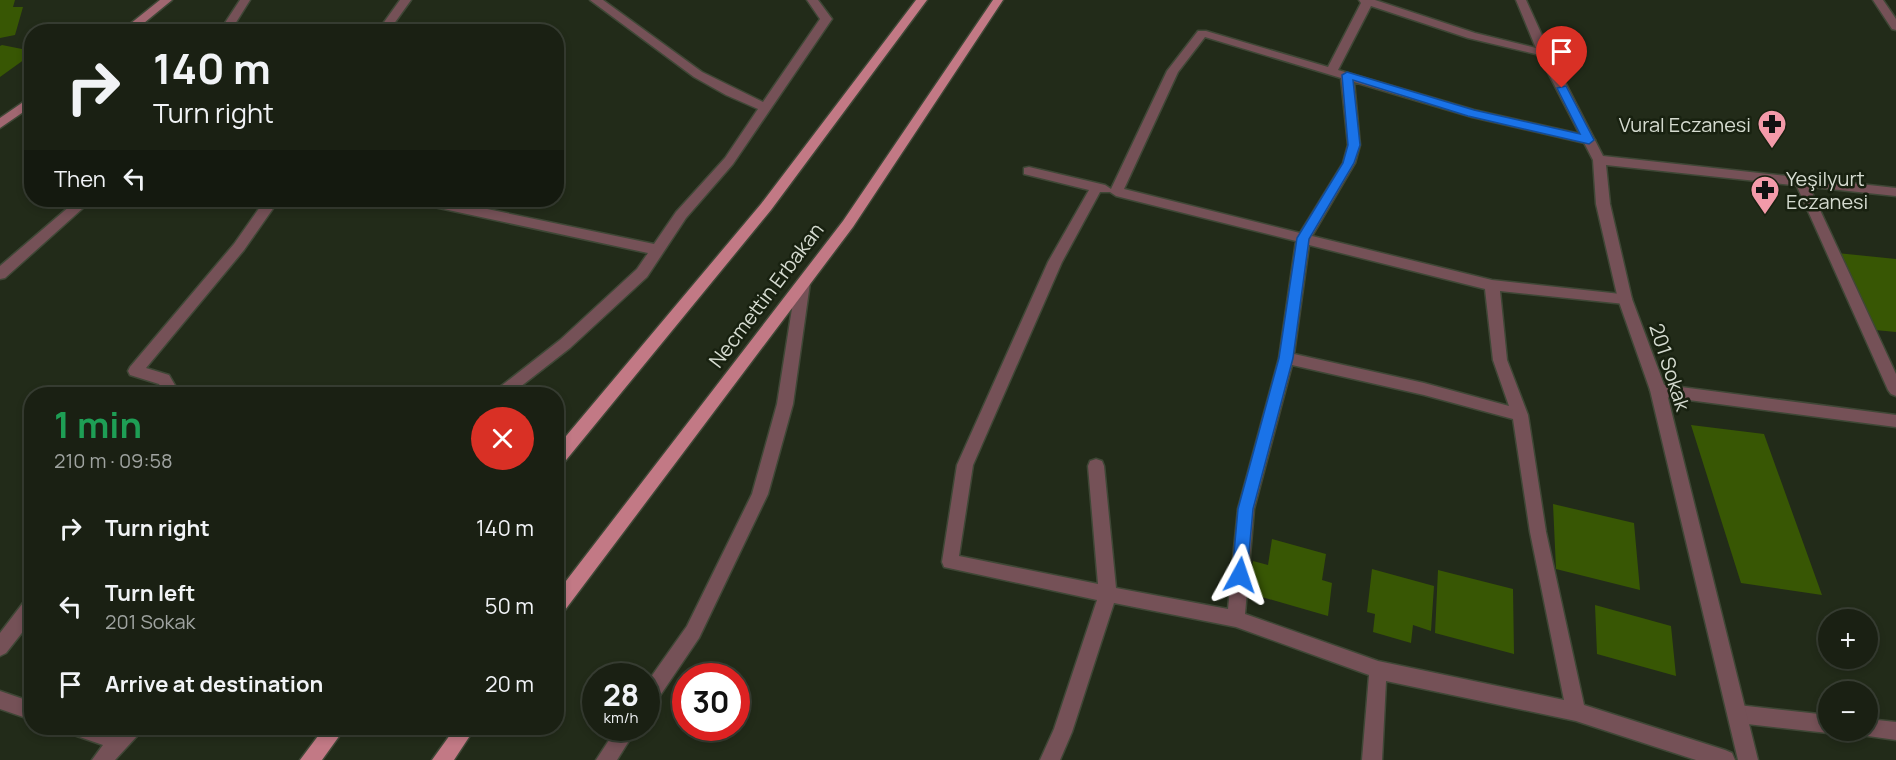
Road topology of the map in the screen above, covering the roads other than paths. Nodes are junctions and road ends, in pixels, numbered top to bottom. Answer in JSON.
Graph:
{"nodes":[{"id":1,"x":167,"y":0,"type":"edge"},
{"id":2,"x":246,"y":0,"type":"edge"},
{"id":3,"x":406,"y":0,"type":"edge"},
{"id":4,"x":595,"y":0,"type":"edge"},
{"id":5,"x":812,"y":0,"type":"edge"},
{"id":6,"x":922,"y":0,"type":"edge"},
{"id":7,"x":998,"y":0,"type":"edge"},
{"id":8,"x":1521,"y":0,"type":"edge"},
{"id":9,"x":1878,"y":0,"type":"edge"},
{"id":10,"x":1366,"y":1,"type":"edge"},
{"id":11,"x":136,"y":24,"type":"edge"},
{"id":12,"x":230,"y":24,"type":"edge"},
{"id":13,"x":388,"y":24,"type":"edge"},
{"id":14,"x":1896,"y":27,"type":"edge"},
{"id":15,"x":1544,"y":53,"type":"junction"},
{"id":16,"x":1332,"y":70,"type":"junction"},
{"id":17,"x":1347,"y":75,"type":"junction"},
{"id":18,"x":24,"y":106,"type":"edge"},
{"id":19,"x":764,"y":106,"type":"junction"},
{"id":20,"x":0,"y":124,"type":"edge"},
{"id":21,"x":1589,"y":140,"type":"junction"},
{"id":22,"x":1599,"y":160,"type":"junction"},
{"id":23,"x":1029,"y":171,"type":"dead end"},
{"id":24,"x":1801,"y":182,"type":"junction"},
{"id":25,"x":1097,"y":187,"type":"junction"},
{"id":26,"x":1116,"y":192,"type":"junction"},
{"id":27,"x":1896,"y":192,"type":"edge"},
{"id":28,"x":77,"y":207,"type":"edge"},
{"id":29,"x":267,"y":207,"type":"edge"},
{"id":30,"x":457,"y":207,"type":"edge"},
{"id":31,"x":1303,"y":238,"type":"junction"},
{"id":32,"x":657,"y":250,"type":"junction"},
{"id":33,"x":0,"y":274,"type":"edge"},
{"id":34,"x":803,"y":283,"type":"junction"},
{"id":35,"x":1492,"y":285,"type":"junction"},
{"id":36,"x":1625,"y":299,"type":"junction"},
{"id":37,"x":1286,"y":358,"type":"junction"},
{"id":38,"x":169,"y":387,"type":"edge"},
{"id":39,"x":510,"y":387,"type":"edge"},
{"id":40,"x":1658,"y":390,"type":"junction"},
{"id":41,"x":1896,"y":390,"type":"edge"},
{"id":42,"x":1520,"y":415,"type":"junction"},
{"id":43,"x":1896,"y":421,"type":"edge"},
{"id":44,"x":564,"y":450,"type":"edge"},
{"id":45,"x":1096,"y":466,"type":"dead end"},
{"id":46,"x":1108,"y":594,"type":"junction"},
{"id":47,"x":564,"y":597,"type":"edge"},
{"id":48,"x":24,"y":616,"type":"edge"},
{"id":49,"x":1236,"y":619,"type":"junction"},
{"id":50,"x":0,"y":647,"type":"edge"},
{"id":51,"x":1378,"y":670,"type":"junction"},
{"id":52,"x":660,"y":680,"type":"edge"},
{"id":53,"x":0,"y":700,"type":"edge"},
{"id":54,"x":24,"y":708,"type":"edge"},
{"id":55,"x":1576,"y":712,"type":"junction"},
{"id":56,"x":1738,"y":714,"type":"junction"},
{"id":57,"x":1818,"y":723,"type":"edge"},
{"id":58,"x":1878,"y":729,"type":"edge"},
{"id":59,"x":1896,"y":731,"type":"edge"},
{"id":60,"x":123,"y":735,"type":"edge"},
{"id":61,"x":330,"y":735,"type":"edge"},
{"id":62,"x":461,"y":735,"type":"edge"},
{"id":63,"x":619,"y":741,"type":"edge"},
{"id":64,"x":102,"y":760,"type":"edge"},
{"id":65,"x":310,"y":760,"type":"edge"},
{"id":66,"x":441,"y":760,"type":"edge"},
{"id":67,"x":606,"y":760,"type":"edge"},
{"id":68,"x":1050,"y":760,"type":"edge"},
{"id":69,"x":1372,"y":760,"type":"edge"},
{"id":70,"x":1725,"y":760,"type":"edge"},
{"id":71,"x":1748,"y":760,"type":"edge"}],
"edges":[{"from":1,"to":11,"type":"main road"},
{"from":2,"to":12,"type":"street"},
{"from":3,"to":13,"type":"street"},
{"from":4,"to":19,"type":"street"},
{"from":5,"to":19,"type":"street"},
{"from":6,"to":44,"type":"main road"},
{"from":7,"to":34,"type":"main road","name":"Necmettin Erbakan"},
{"from":8,"to":15,"type":"street","name":"201 Sokak"},
{"from":9,"to":14,"type":"street"},
{"from":10,"to":15,"type":"street"},
{"from":10,"to":16,"type":"street"},
{"from":15,"to":21,"type":"street","name":"201 Sokak"},
{"from":16,"to":17,"type":"street"},
{"from":16,"to":26,"type":"street"},
{"from":17,"to":21,"type":"street"},
{"from":17,"to":31,"type":"street"},
{"from":18,"to":20,"type":"main road"},
{"from":19,"to":32,"type":"street"},
{"from":21,"to":22,"type":"street","name":"201 Sokak"},
{"from":22,"to":24,"type":"street"},
{"from":22,"to":36,"type":"street","name":"201 Sokak"},
{"from":23,"to":25,"type":"street"},
{"from":24,"to":27,"type":"street"},
{"from":24,"to":41,"type":"street"},
{"from":25,"to":26,"type":"street"},
{"from":25,"to":46,"type":"street"},
{"from":26,"to":31,"type":"street"},
{"from":28,"to":33,"type":"street"},
{"from":29,"to":38,"type":"street"},
{"from":30,"to":32,"type":"street"},
{"from":31,"to":35,"type":"street"},
{"from":31,"to":37,"type":"street"},
{"from":32,"to":39,"type":"street"},
{"from":34,"to":47,"type":"main road","name":"Necmettin Erbakan"},
{"from":34,"to":52,"type":"street"},
{"from":35,"to":36,"type":"street"},
{"from":35,"to":42,"type":"street"},
{"from":36,"to":40,"type":"street","name":"201 Sokak"},
{"from":37,"to":42,"type":"street"},
{"from":37,"to":49,"type":"street"},
{"from":40,"to":43,"type":"street"},
{"from":40,"to":56,"type":"street","name":"201 Sokak"},
{"from":42,"to":55,"type":"street"},
{"from":45,"to":46,"type":"street"},
{"from":46,"to":49,"type":"street"},
{"from":46,"to":68,"type":"street"},
{"from":48,"to":50,"type":"street"},
{"from":49,"to":51,"type":"street"},
{"from":51,"to":55,"type":"street"},
{"from":51,"to":69,"type":"street"},
{"from":53,"to":54,"type":"street"},
{"from":55,"to":70,"type":"street"},
{"from":56,"to":57,"type":"street"},
{"from":56,"to":71,"type":"street","name":"201 Sokak"},
{"from":58,"to":59,"type":"street"},
{"from":60,"to":64,"type":"street"},
{"from":61,"to":65,"type":"main road"},
{"from":62,"to":66,"type":"main road"},
{"from":63,"to":67,"type":"street"}]}
